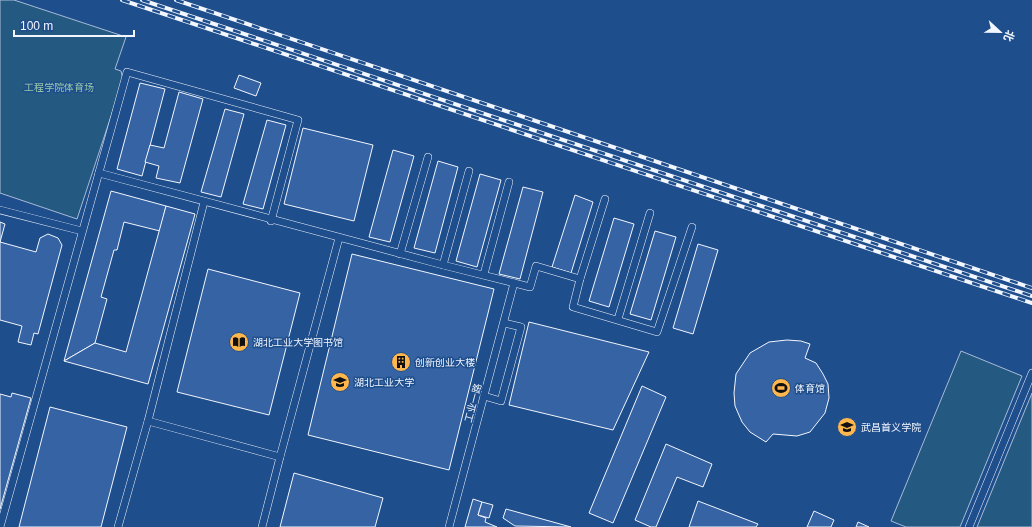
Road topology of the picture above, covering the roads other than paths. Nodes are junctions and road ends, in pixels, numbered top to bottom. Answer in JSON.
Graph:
{"nodes":[{"id":1,"x":428,"y":157,"type":"dead end"},
{"id":2,"x":469,"y":171,"type":"dead end"},
{"id":3,"x":98,"y":173,"type":"junction"},
{"id":4,"x":509,"y":182,"type":"dead end"},
{"id":5,"x":606,"y":199,"type":"dead end"},
{"id":6,"x":204,"y":202,"type":"junction"},
{"id":7,"x":0,"y":210,"type":"edge"},
{"id":8,"x":650,"y":213,"type":"dead end"},
{"id":9,"x":271,"y":221,"type":"junction"},
{"id":10,"x":692,"y":227,"type":"dead end"},
{"id":11,"x":82,"y":231,"type":"junction"},
{"id":12,"x":339,"y":238,"type":"junction"},
{"id":13,"x":400,"y":254,"type":"junction"},
{"id":14,"x":443,"y":266,"type":"junction"},
{"id":15,"x":484,"y":274,"type":"junction"},
{"id":16,"x":580,"y":279,"type":"junction"},
{"id":17,"x":514,"y":283,"type":"junction"},
{"id":18,"x":618,"y":319,"type":"junction"},
{"id":19,"x":504,"y":323,"type":"junction"},
{"id":20,"x":1032,"y":373,"type":"edge"},
{"id":21,"x":484,"y":396,"type":"junction"},
{"id":22,"x":148,"y":421,"type":"junction"},
{"id":23,"x":280,"y":457,"type":"junction"},
{"id":24,"x":0,"y":527,"type":"edge"},
{"id":25,"x":118,"y":527,"type":"edge"},
{"id":26,"x":262,"y":527,"type":"edge"},
{"id":27,"x":449,"y":527,"type":"edge"},
{"id":28,"x":968,"y":527,"type":"edge"}],
"edges":[{"from":1,"to":13,"type":"street"},
{"from":2,"to":14,"type":"street"},
{"from":3,"to":6,"type":"street"},
{"from":3,"to":9,"type":"street"},
{"from":3,"to":11,"type":"street"},
{"from":4,"to":15,"type":"street"},
{"from":5,"to":16,"type":"street"},
{"from":6,"to":9,"type":"street"},
{"from":6,"to":22,"type":"street"},
{"from":7,"to":11,"type":"street"},
{"from":8,"to":18,"type":"street"},
{"from":9,"to":12,"type":"street"},
{"from":10,"to":18,"type":"street"},
{"from":11,"to":24,"type":"street"},
{"from":12,"to":13,"type":"street"},
{"from":12,"to":23,"type":"street"},
{"from":13,"to":14,"type":"street"},
{"from":14,"to":15,"type":"street"},
{"from":15,"to":17,"type":"street"},
{"from":16,"to":17,"type":"street"},
{"from":16,"to":18,"type":"street"},
{"from":17,"to":19,"type":"street","name":"工业一路"},
{"from":19,"to":21,"type":"street","name":"工业一路"},
{"from":19,"to":21,"type":"street"},
{"from":20,"to":28,"type":"street"},
{"from":21,"to":27,"type":"street","name":"工业一路"},
{"from":22,"to":23,"type":"street"},
{"from":22,"to":25,"type":"street"},
{"from":23,"to":26,"type":"street"}]}
